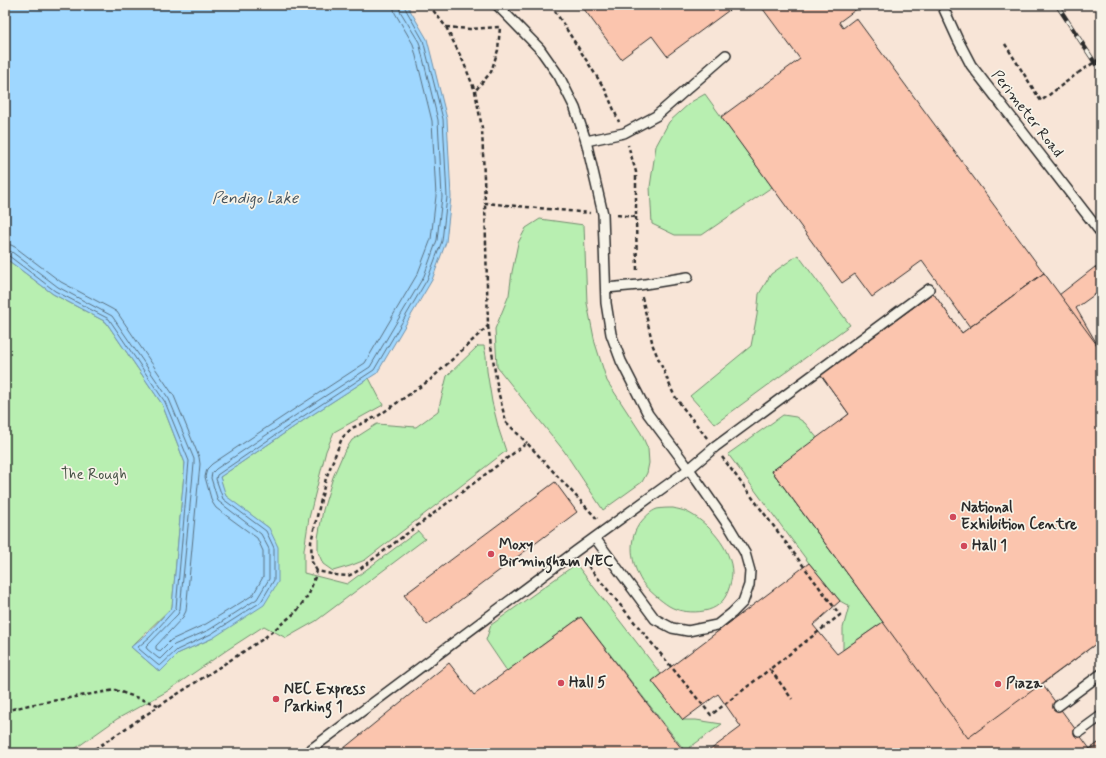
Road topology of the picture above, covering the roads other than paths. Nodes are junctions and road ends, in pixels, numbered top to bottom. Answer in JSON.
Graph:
{"nodes":[{"id":1,"x":497,"y":5,"type":"edge"},
{"id":2,"x":942,"y":5,"type":"edge"},
{"id":3,"x":726,"y":56,"type":"dead end"},
{"id":4,"x":586,"y":141,"type":"junction"},
{"id":5,"x":1101,"y":233,"type":"edge"},
{"id":6,"x":688,"y":277,"type":"dead end"},
{"id":7,"x":606,"y":288,"type":"junction"},
{"id":8,"x":929,"y":289,"type":"dead end"},
{"id":9,"x":689,"y":469,"type":"junction"},
{"id":10,"x":595,"y":538,"type":"junction"},
{"id":11,"x":1101,"y":674,"type":"edge"},
{"id":12,"x":1058,"y":706,"type":"dead end"},
{"id":13,"x":1101,"y":716,"type":"edge"},
{"id":14,"x":1079,"y":732,"type":"dead end"},
{"id":15,"x":306,"y":753,"type":"edge"}],
"edges":[{"from":1,"to":4,"type":"lane"},
{"from":2,"to":5,"type":"lane","name":"Perimeter Road"},
{"from":3,"to":4,"type":"lane"},
{"from":4,"to":7,"type":"lane"},
{"from":6,"to":7,"type":"lane"},
{"from":7,"to":9,"type":"lane"},
{"from":8,"to":9,"type":"lane"},
{"from":9,"to":10,"type":"lane"},
{"from":9,"to":10,"type":"lane"},
{"from":10,"to":15,"type":"lane"},
{"from":11,"to":12,"type":"lane"},
{"from":13,"to":14,"type":"lane"}]}
